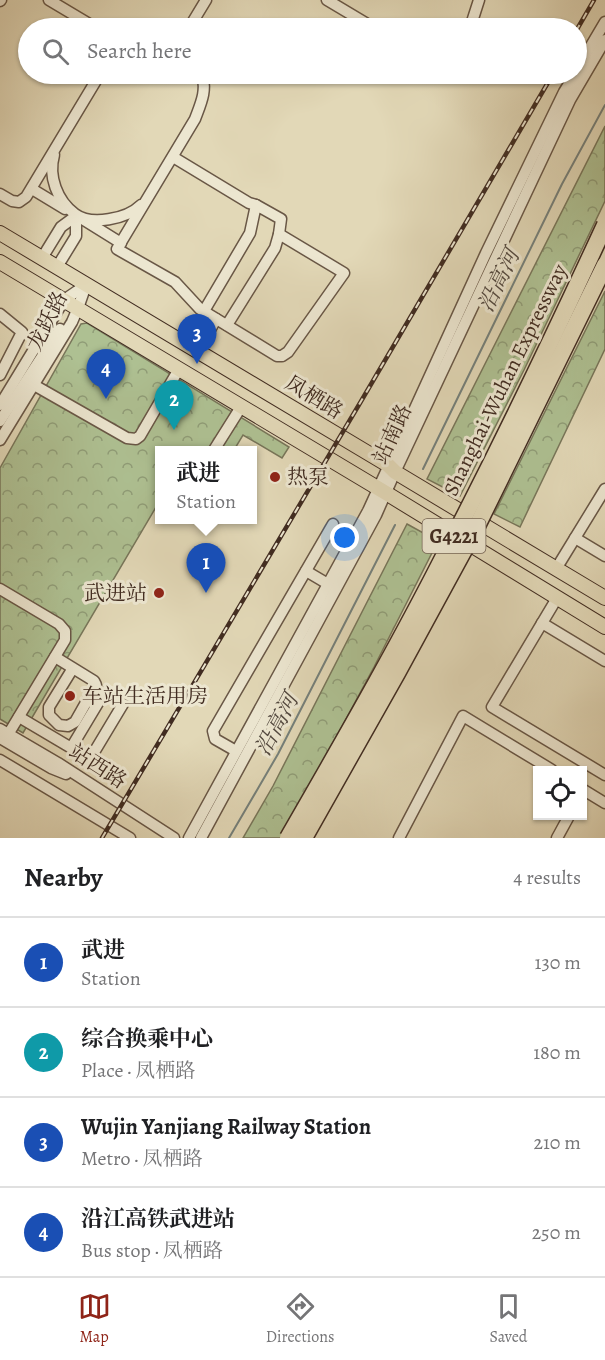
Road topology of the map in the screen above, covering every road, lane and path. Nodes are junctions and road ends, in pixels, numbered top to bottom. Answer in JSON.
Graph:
{"nodes":[{"id":1,"x":49,"y":0,"type":"edge"},
{"id":2,"x":206,"y":0,"type":"edge"},
{"id":3,"x":327,"y":0,"type":"edge"},
{"id":4,"x":479,"y":0,"type":"edge"},
{"id":5,"x":79,"y":18,"type":"edge"},
{"id":6,"x":195,"y":18,"type":"edge"},
{"id":7,"x":357,"y":18,"type":"edge"},
{"id":8,"x":473,"y":18,"type":"edge"},
{"id":9,"x":605,"y":22,"type":"edge"},
{"id":10,"x":605,"y":40,"type":"edge"},
{"id":11,"x":587,"y":53,"type":"edge"},
{"id":12,"x":587,"y":71,"type":"edge"},
{"id":13,"x":94,"y":84,"type":"edge"},
{"id":14,"x":203,"y":84,"type":"edge"},
{"id":15,"x":569,"y":84,"type":"edge"},
{"id":16,"x":579,"y":84,"type":"edge"},
{"id":17,"x":55,"y":149,"type":"junction"},
{"id":18,"x":173,"y":157,"type":"junction"},
{"id":19,"x":32,"y":189,"type":"junction"},
{"id":20,"x":0,"y":194,"type":"edge"},
{"id":21,"x":149,"y":197,"type":"junction"},
{"id":22,"x":256,"y":205,"type":"junction"},
{"id":23,"x":76,"y":216,"type":"junction"},
{"id":24,"x":605,"y":225,"type":"edge"},
{"id":25,"x":0,"y":233,"type":"edge"},
{"id":26,"x":279,"y":234,"type":"junction"},
{"id":27,"x":121,"y":243,"type":"junction"},
{"id":28,"x":42,"y":258,"type":"junction"},
{"id":29,"x":0,"y":262,"type":"edge"},
{"id":30,"x":605,"y":265,"type":"edge"},
{"id":31,"x":57,"y":267,"type":"junction"},
{"id":32,"x":86,"y":285,"type":"junction"},
{"id":33,"x":72,"y":305,"type":"junction"},
{"id":34,"x":204,"y":311,"type":"junction"},
{"id":35,"x":0,"y":314,"type":"edge"},
{"id":36,"x":216,"y":318,"type":"junction"},
{"id":37,"x":227,"y":325,"type":"junction"},
{"id":38,"x":198,"y":352,"type":"junction"},
{"id":39,"x":179,"y":369,"type":"junction"},
{"id":40,"x":0,"y":375,"type":"edge"},
{"id":41,"x":34,"y":385,"type":"junction"},
{"id":42,"x":0,"y":405,"type":"edge"},
{"id":43,"x":241,"y":407,"type":"junction"},
{"id":44,"x":0,"y":421,"type":"edge"},
{"id":45,"x":0,"y":440,"type":"edge"},
{"id":46,"x":217,"y":446,"type":"edge"},
{"id":47,"x":391,"y":468,"type":"junction"},
{"id":48,"x":605,"y":489,"type":"edge"},
{"id":49,"x":382,"y":491,"type":"junction"},
{"id":50,"x":333,"y":524,"type":"dead end"},
{"id":51,"x":575,"y":538,"type":"junction"},
{"id":52,"x":605,"y":556,"type":"edge"},
{"id":53,"x":556,"y":569,"type":"junction"},
{"id":54,"x":306,"y":571,"type":"junction"},
{"id":55,"x":328,"y":584,"type":"junction"},
{"id":56,"x":0,"y":589,"type":"edge"},
{"id":57,"x":557,"y":598,"type":"junction"},
{"id":58,"x":605,"y":598,"type":"edge"},
{"id":59,"x":542,"y":623,"type":"junction"},
{"id":60,"x":605,"y":627,"type":"edge"},
{"id":61,"x":55,"y":657,"type":"junction"},
{"id":62,"x":605,"y":660,"type":"edge"},
{"id":63,"x":73,"y":668,"type":"junction"},
{"id":64,"x":19,"y":717,"type":"junction"},
{"id":65,"x":3,"y":733,"type":"edge"},
{"id":66,"x":71,"y":748,"type":"junction"},
{"id":67,"x":237,"y":751,"type":"junction"},
{"id":68,"x":0,"y":760,"type":"edge"},
{"id":69,"x":544,"y":766,"type":"edge"},
{"id":70,"x":605,"y":775,"type":"edge"},
{"id":71,"x":587,"y":792,"type":"edge"},
{"id":72,"x":605,"y":803,"type":"edge"},
{"id":73,"x":567,"y":820,"type":"edge"},
{"id":74,"x":130,"y":838,"type":"edge"},
{"id":75,"x":174,"y":838,"type":"edge"},
{"id":76,"x":189,"y":838,"type":"edge"},
{"id":77,"x":201,"y":838,"type":"edge"},
{"id":78,"x":288,"y":838,"type":"edge"},
{"id":79,"x":304,"y":838,"type":"edge"},
{"id":80,"x":399,"y":838,"type":"edge"},
{"id":81,"x":557,"y":838,"type":"edge"}],
"edges":[{"from":1,"to":5,"type":"street"},
{"from":2,"to":6,"type":"street"},
{"from":3,"to":7,"type":"street"},
{"from":4,"to":8,"type":"street"},
{"from":9,"to":11,"type":"street","name":"站南路"},
{"from":10,"to":12,"type":"street","name":"站南路"},
{"from":13,"to":17,"type":"street"},
{"from":14,"to":18,"type":"street"},
{"from":15,"to":47,"type":"street","name":"站南路"},
{"from":16,"to":47,"type":"street","name":"站南路"},
{"from":17,"to":19,"type":"street"},
{"from":17,"to":23,"type":"street"},
{"from":18,"to":21,"type":"street"},
{"from":18,"to":22,"type":"street"},
{"from":19,"to":20,"type":"street"},
{"from":19,"to":23,"type":"street"},
{"from":21,"to":23,"type":"street"},
{"from":21,"to":27,"type":"street"},
{"from":22,"to":26,"type":"street"},
{"from":22,"to":34,"type":"street"},
{"from":23,"to":27,"type":"street"},
{"from":23,"to":28,"type":"street"},
{"from":23,"to":31,"type":"street"},
{"from":24,"to":78,"type":"highway","name":"Shanghai-Wuhan Expressway","number":"G4221","bridge":true},
{"from":25,"to":28,"type":"main road","name":"凤栖路"},
{"from":26,"to":37,"type":"street"},
{"from":26,"to":37,"type":"street"},
{"from":27,"to":34,"type":"street"},
{"from":28,"to":31,"type":"main road","name":"凤栖路"},
{"from":29,"to":33,"type":"main road"},
{"from":30,"to":79,"type":"highway","name":"Shanghai-Wuhan Expressway","number":"G4221","bridge":true},
{"from":31,"to":32,"type":"main road","name":"凤栖路"},
{"from":32,"to":33,"type":"street","name":"龙跃路"},
{"from":32,"to":33,"type":"street","name":"龙跃路"},
{"from":32,"to":38,"type":"main road","name":"凤栖路"},
{"from":33,"to":39,"type":"main road"},
{"from":33,"to":41,"type":"street","name":"龙跃路"},
{"from":33,"to":42,"type":"street","name":"龙跃路"},
{"from":33,"to":44,"type":"street"},
{"from":34,"to":36,"type":"street"},
{"from":35,"to":40,"type":"street"},
{"from":36,"to":37,"type":"street"},
{"from":36,"to":38,"type":"street"},
{"from":38,"to":47,"type":"main road","name":"凤栖路"},
{"from":39,"to":41,"type":"street"},
{"from":39,"to":43,"type":"main road"},
{"from":41,"to":45,"type":"street","name":"龙跃路"},
{"from":43,"to":46,"type":"street"},
{"from":43,"to":49,"type":"main road"},
{"from":47,"to":49,"type":"street","name":"站南路"},
{"from":47,"to":53,"type":"main road","name":"凤栖路"},
{"from":48,"to":51,"type":"street"},
{"from":49,"to":55,"type":"street","name":"站南路"},
{"from":49,"to":57,"type":"main road"},
{"from":49,"to":77,"type":"street","name":"站南路"},
{"from":50,"to":54,"type":"street"},
{"from":51,"to":52,"type":"street"},
{"from":51,"to":53,"type":"street"},
{"from":53,"to":58,"type":"main road","name":"凤栖路"},
{"from":54,"to":55,"type":"street"},
{"from":54,"to":67,"type":"street"},
{"from":55,"to":67,"type":"street","name":"站南路"},
{"from":56,"to":61,"type":"street"},
{"from":57,"to":59,"type":"street"},
{"from":57,"to":60,"type":"main road"},
{"from":59,"to":62,"type":"street"},
{"from":59,"to":70,"type":"street"},
{"from":61,"to":63,"type":"street"},
{"from":61,"to":64,"type":"street"},
{"from":63,"to":63,"type":"street"},
{"from":64,"to":65,"type":"street"},
{"from":64,"to":66,"type":"street"},
{"from":65,"to":75,"type":"street","name":"站西路"},
{"from":66,"to":66,"type":"street"},
{"from":67,"to":76,"type":"street","name":"站南路"},
{"from":68,"to":74,"type":"street"},
{"from":69,"to":80,"type":"street"},
{"from":71,"to":72,"type":"street"},
{"from":73,"to":81,"type":"street"}]}
